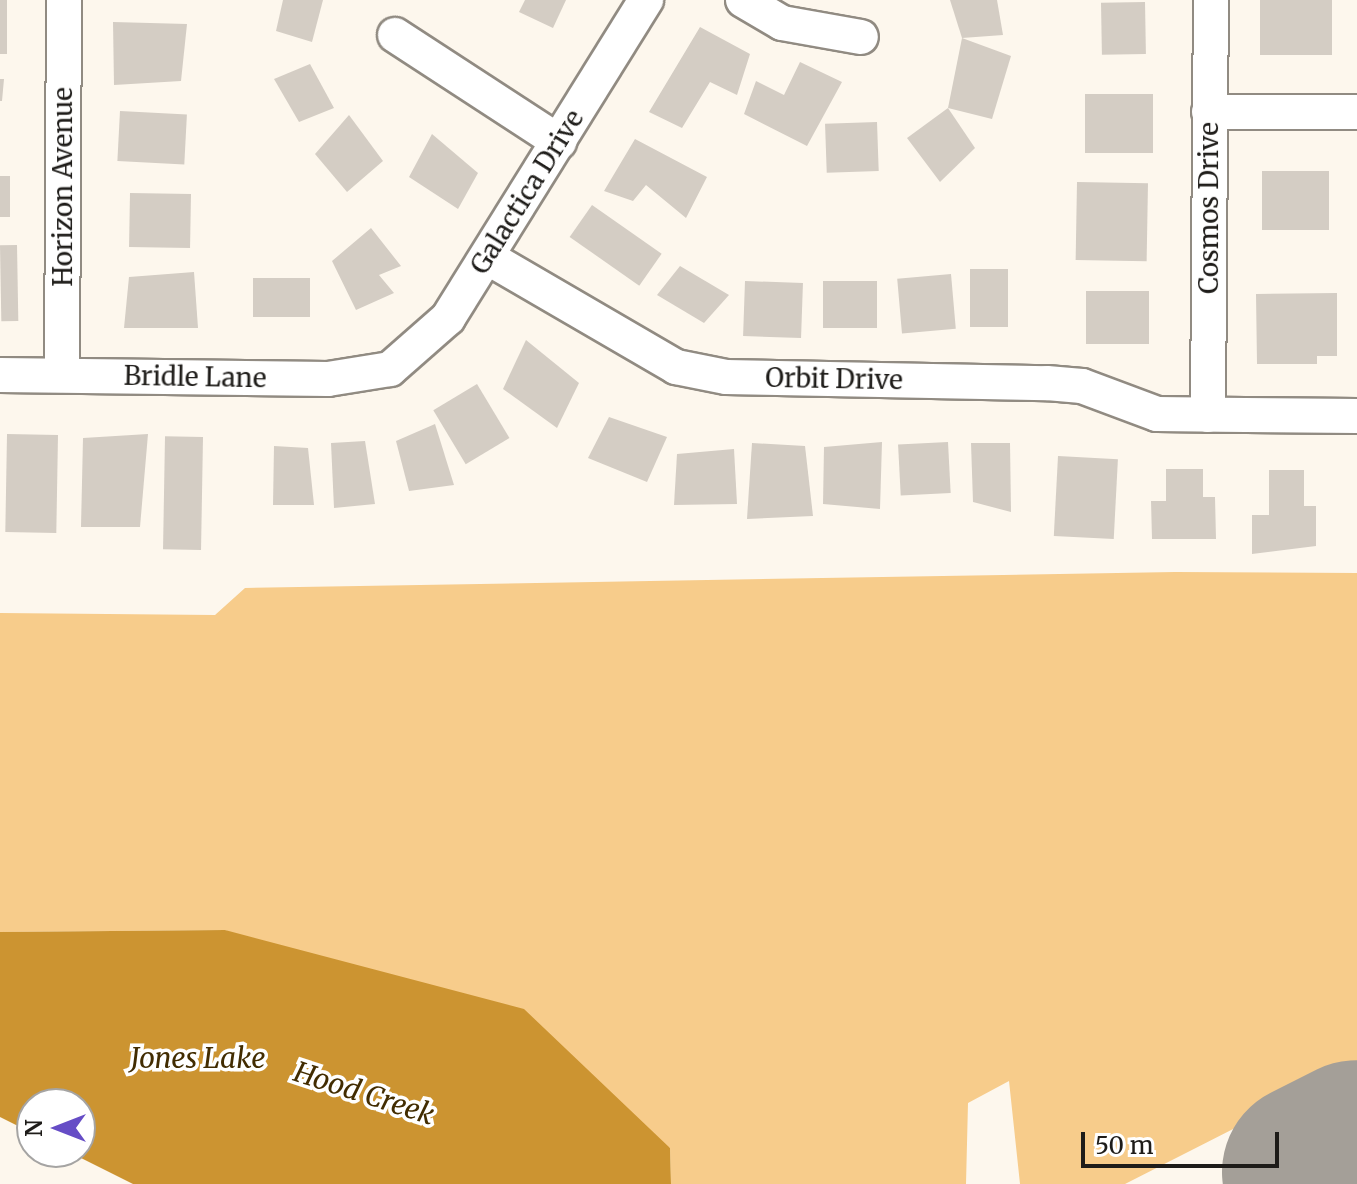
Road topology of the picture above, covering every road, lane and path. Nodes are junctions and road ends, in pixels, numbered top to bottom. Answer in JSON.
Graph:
{"nodes":[{"id":1,"x":64,"y":0,"type":"edge"},
{"id":2,"x":646,"y":0,"type":"edge"},
{"id":3,"x":743,"y":0,"type":"edge"},
{"id":4,"x":1211,"y":0,"type":"edge"},
{"id":5,"x":395,"y":35,"type":"dead end"},
{"id":6,"x":861,"y":37,"type":"dead end"},
{"id":7,"x":1209,"y":112,"type":"junction"},
{"id":8,"x":1357,"y":112,"type":"edge"},
{"id":9,"x":559,"y":142,"type":"junction"},
{"id":10,"x":487,"y":257,"type":"junction"},
{"id":11,"x":390,"y":369,"type":"joint"},
{"id":12,"x":62,"y":374,"type":"junction"},
{"id":13,"x":0,"y":375,"type":"edge"},
{"id":14,"x":1208,"y":415,"type":"junction"},
{"id":15,"x":1357,"y":416,"type":"edge"}],
"edges":[{"from":1,"to":12,"type":"street","name":"Horizon Avenue"},
{"from":2,"to":9,"type":"street","name":"Galactica Drive"},
{"from":3,"to":6,"type":"street"},
{"from":4,"to":7,"type":"street","name":"Cosmos Drive"},
{"from":5,"to":9,"type":"street"},
{"from":7,"to":8,"type":"street"},
{"from":7,"to":14,"type":"street","name":"Cosmos Drive"},
{"from":9,"to":10,"type":"street","name":"Galactica Drive"},
{"from":10,"to":11,"type":"street","name":"Galactica Drive"},
{"from":10,"to":14,"type":"street","name":"Orbit Drive"},
{"from":11,"to":12,"type":"street","name":"Bridle Lane"},
{"from":12,"to":13,"type":"street","name":"Bridle Lane"},
{"from":14,"to":15,"type":"street","name":"Orbit Drive"}]}
